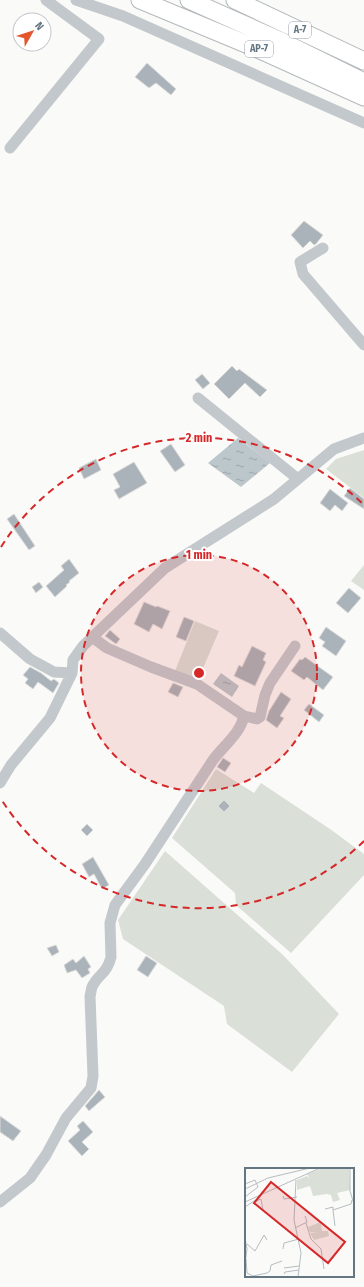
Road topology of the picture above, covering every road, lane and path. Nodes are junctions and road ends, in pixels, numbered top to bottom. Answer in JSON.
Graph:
{"nodes":[{"id":1,"x":46,"y":0,"type":"edge"},
{"id":2,"x":76,"y":0,"type":"edge"},
{"id":3,"x":140,"y":0,"type":"edge"},
{"id":4,"x":189,"y":0,"type":"edge"},
{"id":5,"x":235,"y":0,"type":"edge"},
{"id":6,"x":364,"y":62,"type":"edge"},
{"id":7,"x":364,"y":82,"type":"edge"},
{"id":8,"x":364,"y":97,"type":"edge"},
{"id":9,"x":364,"y":123,"type":"edge"},
{"id":10,"x":10,"y":148,"type":"dead end"},
{"id":11,"x":323,"y":248,"type":"dead end"},
{"id":12,"x":364,"y":345,"type":"edge"},
{"id":13,"x":198,"y":398,"type":"dead end"},
{"id":14,"x":364,"y":438,"type":"edge"},
{"id":15,"x":298,"y":479,"type":"junction"},
{"id":16,"x":0,"y":633,"type":"edge"},
{"id":17,"x":92,"y":638,"type":"junction"},
{"id":18,"x":295,"y":646,"type":"dead end"},
{"id":19,"x":72,"y":673,"type":"junction"},
{"id":20,"x":244,"y":716,"type":"junction"},
{"id":21,"x":1,"y":780,"type":"edge"},
{"id":22,"x":0,"y":1202,"type":"edge"}],
"edges":[{"from":1,"to":10,"type":"street"},
{"from":2,"to":9,"type":"street"},
{"from":3,"to":8,"type":"highway","number":"AP-7"},
{"from":4,"to":7,"type":"highway","number":"A-7"},
{"from":5,"to":6,"type":"highway","number":"A-7"},
{"from":11,"to":12,"type":"street"},
{"from":13,"to":15,"type":"street"},
{"from":14,"to":15,"type":"street"},
{"from":15,"to":17,"type":"street"},
{"from":16,"to":19,"type":"street"},
{"from":17,"to":19,"type":"street"},
{"from":17,"to":20,"type":"street"},
{"from":18,"to":20,"type":"street"},
{"from":19,"to":21,"type":"street"},
{"from":20,"to":22,"type":"street"}]}
